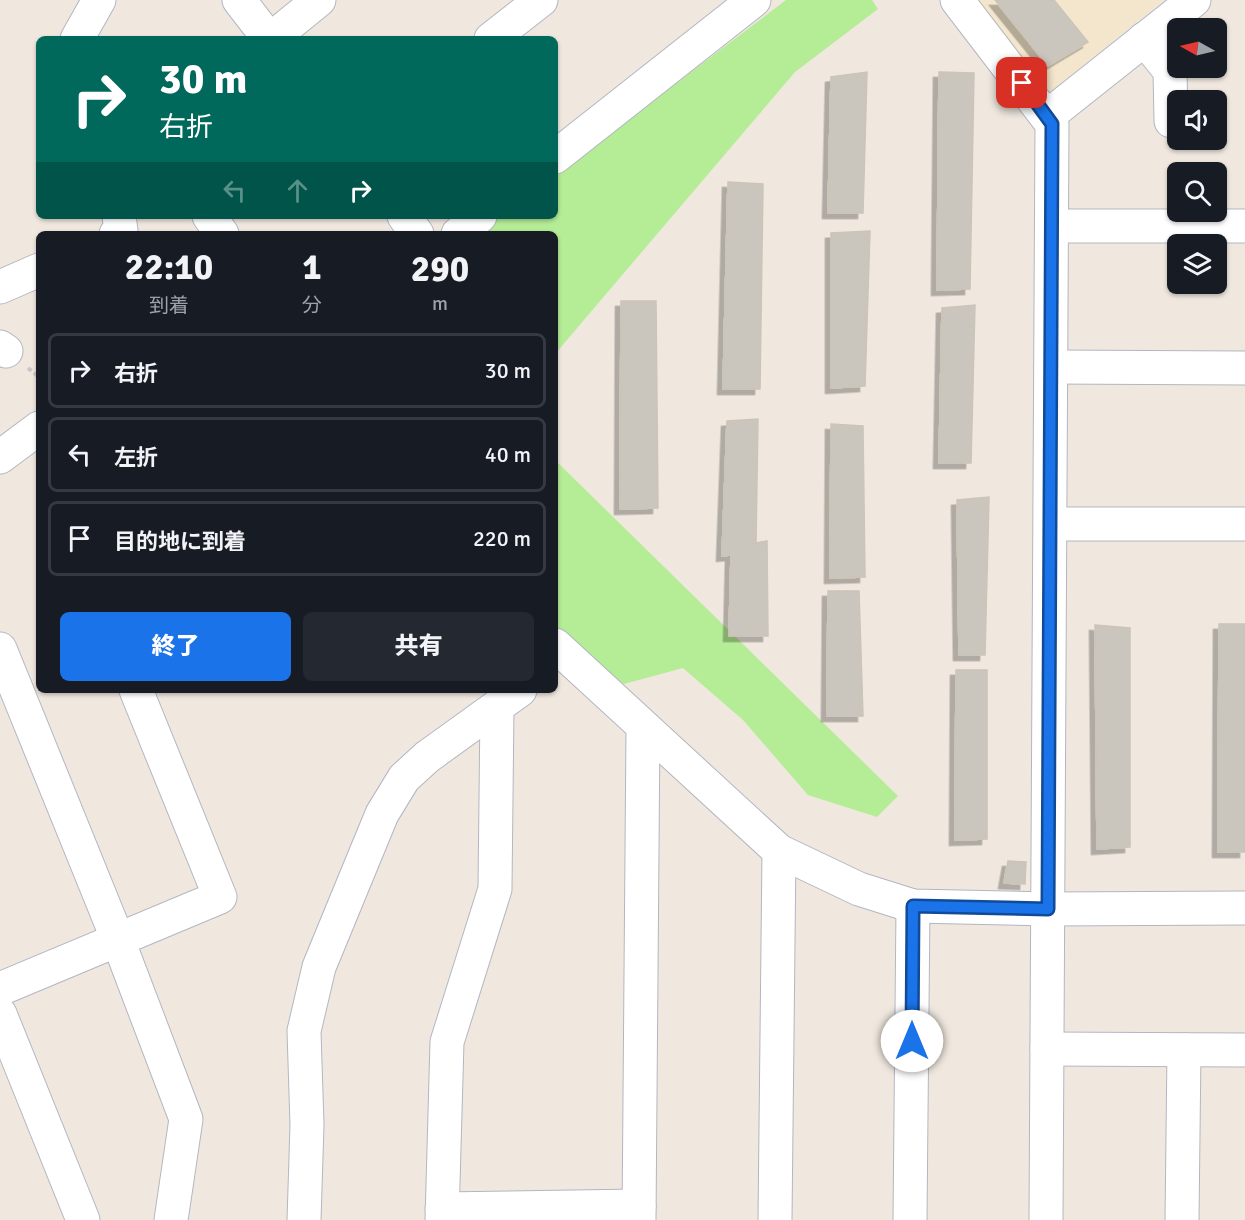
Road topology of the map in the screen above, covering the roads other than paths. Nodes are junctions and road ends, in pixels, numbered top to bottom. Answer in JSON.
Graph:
{"nodes":[{"id":1,"x":99,"y":0,"type":"edge"},
{"id":2,"x":238,"y":0,"type":"edge"},
{"id":3,"x":319,"y":0,"type":"edge"},
{"id":4,"x":541,"y":0,"type":"edge"},
{"id":5,"x":754,"y":0,"type":"edge"},
{"id":6,"x":957,"y":0,"type":"edge"},
{"id":7,"x":1194,"y":0,"type":"edge"},
{"id":8,"x":79,"y":36,"type":"edge"},
{"id":9,"x":268,"y":36,"type":"edge"},
{"id":10,"x":274,"y":36,"type":"edge"},
{"id":11,"x":495,"y":36,"type":"edge"},
{"id":12,"x":1144,"y":39,"type":"junction"},
{"id":13,"x":1170,"y":90,"type":"edge"},
{"id":14,"x":1048,"y":116,"type":"junction"},
{"id":15,"x":558,"y":155,"type":"edge"},
{"id":16,"x":476,"y":219,"type":"edge"},
{"id":17,"x":1052,"y":226,"type":"junction"},
{"id":18,"x":1245,"y":226,"type":"edge"},
{"id":19,"x":462,"y":231,"type":"edge"},
{"id":20,"x":36,"y":271,"type":"edge"},
{"id":21,"x":0,"y":287,"type":"edge"},
{"id":22,"x":1051,"y":367,"type":"junction"},
{"id":23,"x":1245,"y":368,"type":"edge"},
{"id":24,"x":36,"y":434,"type":"edge"},
{"id":25,"x":0,"y":457,"type":"edge"},
{"id":26,"x":1051,"y":524,"type":"junction"},
{"id":27,"x":1245,"y":524,"type":"edge"},
{"id":28,"x":0,"y":649,"type":"edge"},
{"id":29,"x":558,"y":655,"type":"edge"},
{"id":30,"x":27,"y":679,"type":"edge"},
{"id":31,"x":137,"y":693,"type":"edge"},
{"id":32,"x":508,"y":698,"type":"edge"},
{"id":33,"x":643,"y":727,"type":"junction"},
{"id":34,"x":779,"y":850,"type":"junction"},
{"id":35,"x":913,"y":906,"type":"junction"},
{"id":36,"x":1245,"y":908,"type":"edge"},
{"id":37,"x":1048,"y":909,"type":"junction"},
{"id":38,"x":118,"y":940,"type":"junction"},
{"id":39,"x":0,"y":989,"type":"edge"},
{"id":40,"x":0,"y":1014,"type":"edge"},
{"id":41,"x":1047,"y":1048,"type":"junction"},
{"id":42,"x":1184,"y":1050,"type":"junction"},
{"id":43,"x":1245,"y":1050,"type":"edge"},
{"id":44,"x":639,"y":1213,"type":"edge"},
{"id":45,"x":442,"y":1215,"type":"edge"},
{"id":46,"x":83,"y":1220,"type":"edge"},
{"id":47,"x":171,"y":1220,"type":"edge"},
{"id":48,"x":304,"y":1220,"type":"edge"},
{"id":49,"x":775,"y":1220,"type":"edge"},
{"id":50,"x":910,"y":1220,"type":"edge"},
{"id":51,"x":1046,"y":1220,"type":"edge"},
{"id":52,"x":1182,"y":1220,"type":"edge"}],
"edges":[{"from":1,"to":8,"type":"street"},
{"from":2,"to":9,"type":"street"},
{"from":3,"to":10,"type":"street"},
{"from":4,"to":11,"type":"street"},
{"from":5,"to":15,"type":"street"},
{"from":6,"to":14,"type":"street"},
{"from":7,"to":12,"type":"street"},
{"from":12,"to":13,"type":"street"},
{"from":12,"to":14,"type":"street"},
{"from":14,"to":17,"type":"street"},
{"from":16,"to":19,"type":"street"},
{"from":17,"to":18,"type":"street"},
{"from":17,"to":22,"type":"street"},
{"from":20,"to":21,"type":"street"},
{"from":22,"to":23,"type":"street"},
{"from":22,"to":26,"type":"street"},
{"from":24,"to":25,"type":"street"},
{"from":26,"to":27,"type":"street"},
{"from":26,"to":37,"type":"street"},
{"from":28,"to":30,"type":"street"},
{"from":29,"to":33,"type":"street"},
{"from":30,"to":38,"type":"street"},
{"from":31,"to":38,"type":"street"},
{"from":32,"to":45,"type":"street"},
{"from":32,"to":48,"type":"street"},
{"from":33,"to":34,"type":"street"},
{"from":33,"to":44,"type":"street"},
{"from":34,"to":35,"type":"street"},
{"from":34,"to":49,"type":"street"},
{"from":35,"to":37,"type":"street"},
{"from":35,"to":50,"type":"street"},
{"from":36,"to":37,"type":"street"},
{"from":37,"to":41,"type":"street"},
{"from":38,"to":39,"type":"street"},
{"from":38,"to":47,"type":"street"},
{"from":40,"to":46,"type":"street"},
{"from":41,"to":42,"type":"street"},
{"from":41,"to":51,"type":"street"},
{"from":42,"to":43,"type":"street"},
{"from":42,"to":52,"type":"street"},
{"from":44,"to":45,"type":"street"}]}
